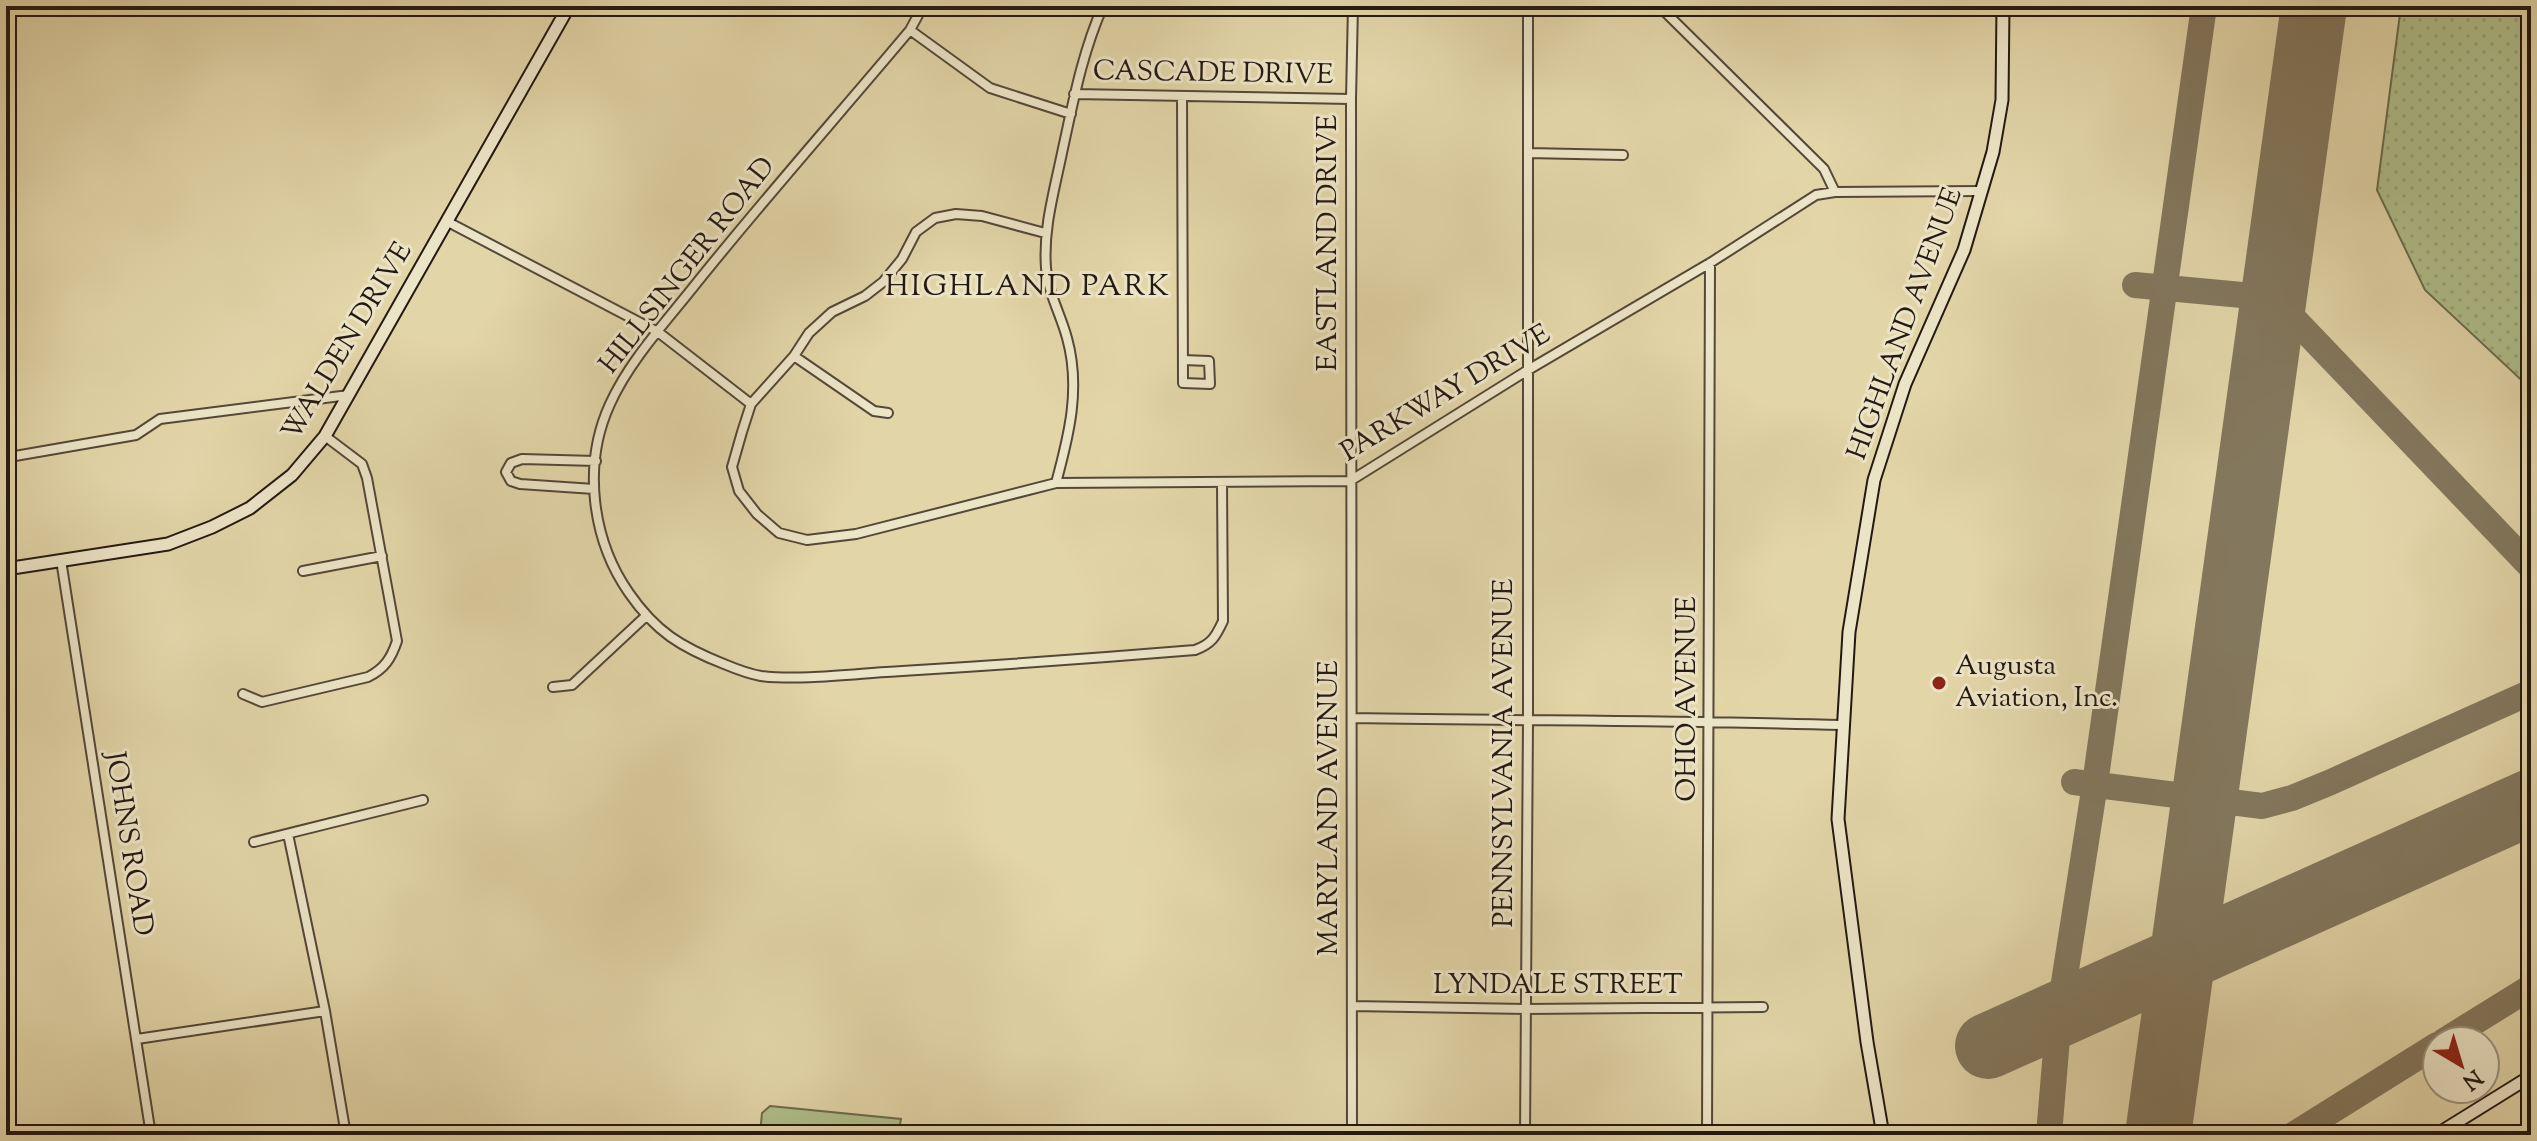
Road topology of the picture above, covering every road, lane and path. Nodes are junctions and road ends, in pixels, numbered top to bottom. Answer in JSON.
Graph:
{"nodes":[{"id":1,"x":569,"y":6,"type":"edge"},
{"id":2,"x":923,"y":6,"type":"edge"},
{"id":3,"x":1103,"y":6,"type":"edge"},
{"id":4,"x":1353,"y":6,"type":"edge"},
{"id":5,"x":1528,"y":6,"type":"edge"},
{"id":6,"x":1659,"y":6,"type":"edge"},
{"id":7,"x":2003,"y":6,"type":"edge"},
{"id":8,"x":910,"y":30,"type":"junction"},
{"id":9,"x":1074,"y":94,"type":"junction"},
{"id":10,"x":1182,"y":97,"type":"junction"},
{"id":11,"x":1351,"y":99,"type":"junction"},
{"id":12,"x":1071,"y":114,"type":"junction"},
{"id":13,"x":1528,"y":153,"type":"junction"},
{"id":14,"x":1623,"y":155,"type":"dead end"},
{"id":15,"x":1980,"y":191,"type":"junction"},
{"id":16,"x":1835,"y":192,"type":"junction"},
{"id":17,"x":448,"y":222,"type":"junction"},
{"id":18,"x":1045,"y":233,"type":"junction"},
{"id":19,"x":1710,"y":263,"type":"junction"},
{"id":20,"x":658,"y":332,"type":"junction"},
{"id":21,"x":794,"y":356,"type":"junction"},
{"id":22,"x":1183,"y":360,"type":"dead end"},
{"id":23,"x":1528,"y":370,"type":"junction"},
{"id":24,"x":349,"y":395,"type":"junction"},
{"id":25,"x":751,"y":404,"type":"junction"},
{"id":26,"x":888,"y":413,"type":"dead end"},
{"id":27,"x":325,"y":436,"type":"junction"},
{"id":28,"x":15,"y":456,"type":"dead end"},
{"id":29,"x":596,"y":461,"type":"junction"},
{"id":30,"x":1350,"y":481,"type":"junction"},
{"id":31,"x":1056,"y":483,"type":"junction"},
{"id":32,"x":1222,"y":483,"type":"junction"},
{"id":33,"x":594,"y":489,"type":"junction"},
{"id":34,"x":382,"y":556,"type":"junction"},
{"id":35,"x":61,"y":560,"type":"junction"},
{"id":36,"x":6,"y":569,"type":"edge"},
{"id":37,"x":303,"y":571,"type":"dead end"},
{"id":38,"x":646,"y":616,"type":"junction"},
{"id":39,"x":553,"y":687,"type":"dead end"},
{"id":40,"x":243,"y":694,"type":"dead end"},
{"id":41,"x":1352,"y":718,"type":"junction"},
{"id":42,"x":1528,"y":721,"type":"junction"},
{"id":43,"x":1710,"y":721,"type":"junction"},
{"id":44,"x":1843,"y":725,"type":"junction"},
{"id":45,"x":423,"y":800,"type":"dead end"},
{"id":46,"x":288,"y":834,"type":"junction"},
{"id":47,"x":254,"y":842,"type":"dead end"},
{"id":48,"x":1352,"y":1006,"type":"junction"},
{"id":49,"x":1763,"y":1007,"type":"dead end"},
{"id":50,"x":1526,"y":1009,"type":"junction"},
{"id":51,"x":1709,"y":1009,"type":"junction"},
{"id":52,"x":325,"y":1011,"type":"junction"},
{"id":53,"x":137,"y":1039,"type":"junction"},
{"id":54,"x":2531,"y":1076,"type":"edge"},
{"id":55,"x":151,"y":1135,"type":"edge"},
{"id":56,"x":346,"y":1135,"type":"edge"},
{"id":57,"x":1352,"y":1135,"type":"edge"},
{"id":58,"x":1525,"y":1135,"type":"edge"},
{"id":59,"x":1707,"y":1135,"type":"edge"},
{"id":60,"x":1883,"y":1135,"type":"edge"},
{"id":61,"x":2436,"y":1135,"type":"edge"}],
"edges":[{"from":1,"to":17,"type":"main road","name":"WALDEN DRIVE"},
{"from":2,"to":8,"type":"street","name":"HILLSINGER ROAD"},
{"from":3,"to":9,"type":"street"},
{"from":4,"to":11,"type":"street","name":"EASTLAND DRIVE"},
{"from":5,"to":13,"type":"street","name":"PENNSYLVANIA AVENUE"},
{"from":6,"to":16,"type":"street"},
{"from":7,"to":15,"type":"main road","name":"HIGHLAND AVENUE"},
{"from":8,"to":12,"type":"street","name":"CASCADE DRIVE"},
{"from":8,"to":20,"type":"street","name":"HILLSINGER ROAD"},
{"from":9,"to":10,"type":"street","name":"CASCADE DRIVE"},
{"from":9,"to":12,"type":"street"},
{"from":10,"to":11,"type":"street","name":"CASCADE DRIVE"},
{"from":10,"to":22,"type":"street"},
{"from":11,"to":30,"type":"street","name":"EASTLAND DRIVE"},
{"from":12,"to":18,"type":"street"},
{"from":13,"to":14,"type":"street"},
{"from":13,"to":23,"type":"street","name":"PENNSYLVANIA AVENUE"},
{"from":15,"to":16,"type":"street","name":"PARKWAY DRIVE"},
{"from":15,"to":44,"type":"main road","name":"HIGHLAND AVENUE"},
{"from":16,"to":19,"type":"street","name":"PARKWAY DRIVE"},
{"from":17,"to":20,"type":"street"},
{"from":17,"to":24,"type":"main road","name":"WALDEN DRIVE"},
{"from":18,"to":21,"type":"street"},
{"from":18,"to":31,"type":"street"},
{"from":19,"to":23,"type":"street","name":"PARKWAY DRIVE"},
{"from":19,"to":43,"type":"street","name":"OHIO AVENUE"},
{"from":20,"to":25,"type":"street"},
{"from":20,"to":29,"type":"street","name":"HILLSINGER ROAD"},
{"from":21,"to":25,"type":"street"},
{"from":21,"to":26,"type":"street"},
{"from":23,"to":30,"type":"street","name":"PARKWAY DRIVE"},
{"from":23,"to":42,"type":"street","name":"PENNSYLVANIA AVENUE"},
{"from":24,"to":27,"type":"main road","name":"WALDEN DRIVE"},
{"from":24,"to":28,"type":"street"},
{"from":25,"to":31,"type":"street","name":"PARKWAY DRIVE"},
{"from":27,"to":34,"type":"street"},
{"from":27,"to":35,"type":"main road","name":"WALDEN DRIVE"},
{"from":29,"to":33,"type":"street","name":"HILLSINGER ROAD"},
{"from":29,"to":33,"type":"street"},
{"from":30,"to":32,"type":"street","name":"PARKWAY DRIVE"},
{"from":30,"to":41,"type":"street","name":"MARYLAND AVENUE"},
{"from":31,"to":32,"type":"street","name":"PARKWAY DRIVE"},
{"from":32,"to":38,"type":"street","name":"HILLSINGER ROAD"},
{"from":33,"to":38,"type":"street","name":"HILLSINGER ROAD"},
{"from":34,"to":37,"type":"street"},
{"from":34,"to":40,"type":"street"},
{"from":35,"to":36,"type":"main road","name":"WALDEN DRIVE"},
{"from":35,"to":53,"type":"street","name":"JOHNS ROAD"},
{"from":38,"to":39,"type":"street"},
{"from":41,"to":42,"type":"street"},
{"from":41,"to":48,"type":"street","name":"MARYLAND AVENUE"},
{"from":42,"to":43,"type":"street"},
{"from":42,"to":50,"type":"street","name":"PENNSYLVANIA AVENUE"},
{"from":43,"to":44,"type":"street"},
{"from":43,"to":51,"type":"street","name":"OHIO AVENUE"},
{"from":44,"to":60,"type":"main road","name":"HIGHLAND AVENUE"},
{"from":45,"to":46,"type":"street"},
{"from":46,"to":47,"type":"street"},
{"from":46,"to":52,"type":"street"},
{"from":48,"to":50,"type":"street","name":"LYNDALE STREET"},
{"from":48,"to":57,"type":"street","name":"MARYLAND AVENUE"},
{"from":49,"to":51,"type":"street","name":"LYNDALE STREET"},
{"from":50,"to":51,"type":"street","name":"LYNDALE STREET"},
{"from":50,"to":58,"type":"street","name":"PENNSYLVANIA AVENUE"},
{"from":51,"to":59,"type":"street","name":"OHIO AVENUE"},
{"from":52,"to":53,"type":"street"},
{"from":52,"to":56,"type":"street"},
{"from":53,"to":55,"type":"street","name":"JOHNS ROAD"},
{"from":54,"to":61,"type":"main road"}]}
